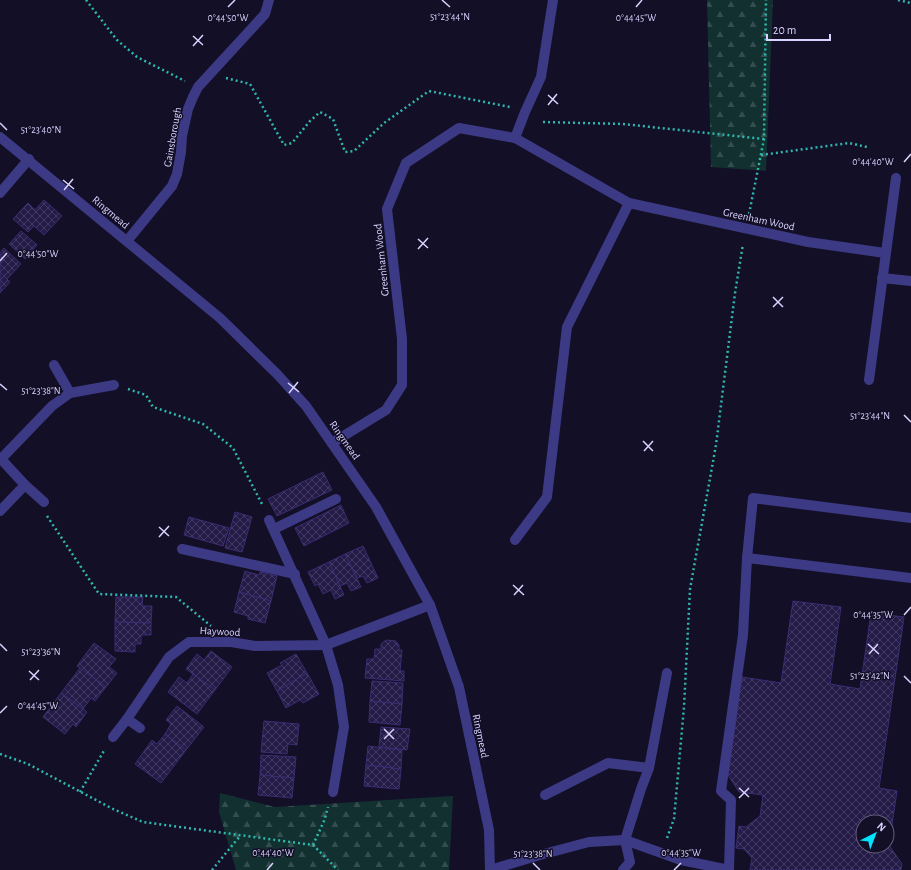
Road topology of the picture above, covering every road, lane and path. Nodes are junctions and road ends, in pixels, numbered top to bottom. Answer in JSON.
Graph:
{"nodes":[{"id":1,"x":86,"y":0,"type":"edge"},
{"id":2,"x":269,"y":0,"type":"edge"},
{"id":3,"x":552,"y":0,"type":"edge"},
{"id":4,"x":766,"y":0,"type":"edge"},
{"id":5,"x":898,"y":0,"type":"edge"},
{"id":6,"x":911,"y":3,"type":"edge"},
{"id":7,"x":211,"y":74,"type":"junction"},
{"id":8,"x":198,"y":87,"type":"junction"},
{"id":9,"x":516,"y":108,"type":"dead end"},
{"id":10,"x":543,"y":122,"type":"dead end"},
{"id":11,"x":0,"y":137,"type":"edge"},
{"id":12,"x":515,"y":138,"type":"junction"},
{"id":13,"x":764,"y":139,"type":"junction"},
{"id":14,"x":867,"y":147,"type":"dead end"},
{"id":15,"x":761,"y":155,"type":"junction"},
{"id":16,"x":29,"y":159,"type":"junction"},
{"id":17,"x":896,"y":178,"type":"dead end"},
{"id":18,"x":0,"y":194,"type":"edge"},
{"id":19,"x":629,"y":203,"type":"junction"},
{"id":20,"x":749,"y":216,"type":"dead end"},
{"id":21,"x":127,"y":241,"type":"junction"},
{"id":22,"x":744,"y":241,"type":"dead end"},
{"id":23,"x":885,"y":253,"type":"junction"},
{"id":24,"x":882,"y":278,"type":"junction"},
{"id":25,"x":911,"y":281,"type":"edge"},
{"id":26,"x":54,"y":365,"type":"dead end"},
{"id":27,"x":869,"y":380,"type":"dead end"},
{"id":28,"x":114,"y":384,"type":"joint"},
{"id":29,"x":70,"y":393,"type":"junction"},
{"id":30,"x":332,"y":443,"type":"junction"},
{"id":31,"x":0,"y":459,"type":"edge"},
{"id":32,"x":25,"y":485,"type":"junction"},
{"id":33,"x":336,"y":499,"type":"dead end"},
{"id":34,"x":44,"y":502,"type":"joint"},
{"id":35,"x":0,"y":511,"type":"edge"},
{"id":36,"x":911,"y":518,"type":"edge"},
{"id":37,"x":269,"y":520,"type":"joint"},
{"id":38,"x":274,"y":530,"type":"junction"},
{"id":39,"x":515,"y":540,"type":"dead end"},
{"id":40,"x":182,"y":548,"type":"dead end"},
{"id":41,"x":747,"y":558,"type":"junction"},
{"id":42,"x":295,"y":574,"type":"junction"},
{"id":43,"x":911,"y":578,"type":"edge"},
{"id":44,"x":430,"y":605,"type":"junction"},
{"id":45,"x":231,"y":642,"type":"junction"},
{"id":46,"x":326,"y":645,"type":"junction"},
{"id":47,"x":667,"y":673,"type":"dead end"},
{"id":48,"x":127,"y":719,"type":"junction"},
{"id":49,"x":140,"y":728,"type":"dead end"},
{"id":50,"x":113,"y":737,"type":"joint"},
{"id":51,"x":0,"y":754,"type":"edge"},
{"id":52,"x":649,"y":768,"type":"junction"},
{"id":53,"x":80,"y":792,"type":"junction"},
{"id":54,"x":333,"y":792,"type":"joint"},
{"id":55,"x":545,"y":795,"type":"dead end"},
{"id":56,"x":240,"y":836,"type":"junction"},
{"id":57,"x":625,"y":840,"type":"junction"},
{"id":58,"x":313,"y":845,"type":"junction"},
{"id":59,"x":661,"y":853,"type":"junction"},
{"id":60,"x":212,"y":870,"type":"edge"},
{"id":61,"x":338,"y":870,"type":"edge"},
{"id":62,"x":490,"y":870,"type":"edge"},
{"id":63,"x":623,"y":870,"type":"edge"},
{"id":64,"x":729,"y":870,"type":"edge"}],
"edges":[{"from":1,"to":8,"type":"path"},
{"from":2,"to":7,"type":"street","name":"Gainsborough"},
{"from":3,"to":12,"type":"street"},
{"from":4,"to":13,"type":"path"},
{"from":5,"to":6,"type":"path"},
{"from":7,"to":8,"type":"street","name":"Gainsborough"},
{"from":7,"to":9,"type":"path"},
{"from":8,"to":21,"type":"street","name":"Gainsborough"},
{"from":10,"to":13,"type":"path"},
{"from":11,"to":16,"type":"street","name":"Ringmead"},
{"from":12,"to":19,"type":"street","name":"Greenham Wood"},
{"from":12,"to":30,"type":"street","name":"Greenham Wood"},
{"from":13,"to":15,"type":"path"},
{"from":14,"to":15,"type":"path"},
{"from":15,"to":20,"type":"path"},
{"from":16,"to":18,"type":"street"},
{"from":16,"to":21,"type":"street","name":"Ringmead"},
{"from":17,"to":23,"type":"street"},
{"from":19,"to":23,"type":"street","name":"Greenham Wood"},
{"from":19,"to":39,"type":"street"},
{"from":21,"to":30,"type":"street","name":"Ringmead"},
{"from":22,"to":59,"type":"path"},
{"from":23,"to":24,"type":"street"},
{"from":24,"to":25,"type":"street"},
{"from":24,"to":27,"type":"street"},
{"from":26,"to":29,"type":"street"},
{"from":28,"to":29,"type":"street"},
{"from":28,"to":37,"type":"path"},
{"from":29,"to":31,"type":"street"},
{"from":30,"to":44,"type":"street","name":"Ringmead"},
{"from":31,"to":32,"type":"street"},
{"from":32,"to":34,"type":"street"},
{"from":32,"to":35,"type":"street"},
{"from":33,"to":38,"type":"street"},
{"from":34,"to":45,"type":"path"},
{"from":36,"to":41,"type":"street"},
{"from":37,"to":38,"type":"street"},
{"from":38,"to":42,"type":"street"},
{"from":40,"to":42,"type":"street"},
{"from":41,"to":43,"type":"street"},
{"from":41,"to":64,"type":"street"},
{"from":42,"to":46,"type":"street"},
{"from":44,"to":46,"type":"street","name":"Haywood"},
{"from":44,"to":62,"type":"street","name":"Ringmead"},
{"from":45,"to":46,"type":"street","name":"Haywood"},
{"from":45,"to":48,"type":"street","name":"Haywood"},
{"from":46,"to":54,"type":"street"},
{"from":47,"to":52,"type":"street"},
{"from":48,"to":49,"type":"street"},
{"from":48,"to":50,"type":"street","name":"Haywood"},
{"from":50,"to":53,"type":"path"},
{"from":51,"to":53,"type":"path"},
{"from":52,"to":55,"type":"street"},
{"from":52,"to":57,"type":"street"},
{"from":53,"to":56,"type":"path"},
{"from":54,"to":58,"type":"path"},
{"from":56,"to":58,"type":"path"},
{"from":56,"to":60,"type":"path"},
{"from":57,"to":59,"type":"street"},
{"from":57,"to":62,"type":"street"},
{"from":57,"to":63,"type":"street"},
{"from":58,"to":61,"type":"path"},
{"from":59,"to":64,"type":"street"}]}
